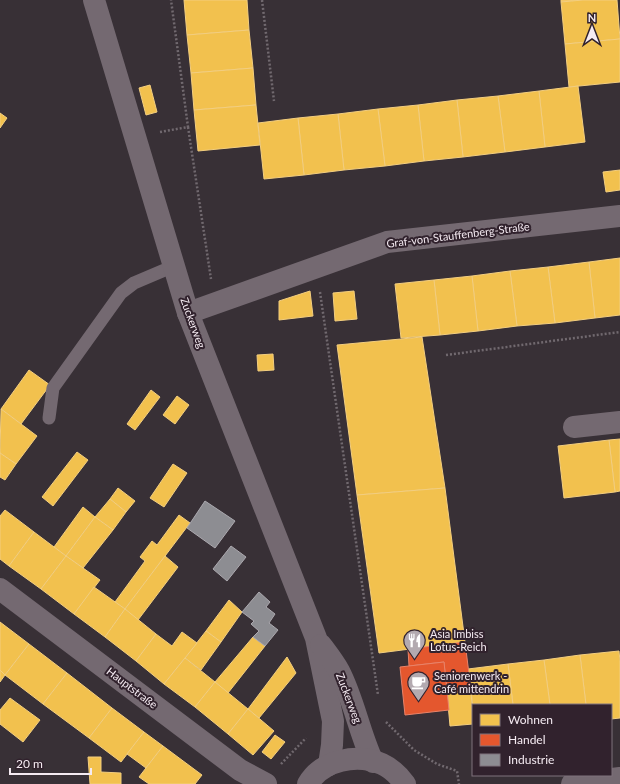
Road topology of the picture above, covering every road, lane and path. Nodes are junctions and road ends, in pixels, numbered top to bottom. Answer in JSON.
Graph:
{"nodes":[{"id":1,"x":94,"y":0,"type":"edge"},
{"id":2,"x":171,"y":0,"type":"edge"},
{"id":3,"x":262,"y":0,"type":"edge"},
{"id":4,"x":274,"y":101,"type":"dead end"},
{"id":5,"x":188,"y":128,"type":"junction"},
{"id":6,"x":135,"y":136,"type":"junction"},
{"id":7,"x":620,"y":216,"type":"edge"},
{"id":8,"x":174,"y":266,"type":"junction"},
{"id":9,"x":317,"y":268,"type":"junction"},
{"id":10,"x":214,"y":304,"type":"junction"},
{"id":11,"x":188,"y":313,"type":"junction"},
{"id":12,"x":620,"y":332,"type":"edge"},
{"id":13,"x":446,"y":355,"type":"dead end"},
{"id":14,"x":49,"y":418,"type":"dead end"},
{"id":15,"x":620,"y":422,"type":"edge"},
{"id":16,"x":574,"y":427,"type":"dead end"},
{"id":17,"x":0,"y":589,"type":"edge"},
{"id":18,"x":316,"y":638,"type":"junction"},
{"id":19,"x":378,"y":702,"type":"dead end"},
{"id":20,"x":386,"y":722,"type":"dead end"},
{"id":21,"x":312,"y":732,"type":"dead end"},
{"id":22,"x":373,"y":762,"type":"junction"},
{"id":23,"x":329,"y":765,"type":"junction"},
{"id":24,"x":620,"y":778,"type":"edge"},
{"id":25,"x":265,"y":783,"type":"edge"},
{"id":26,"x":308,"y":784,"type":"edge"},
{"id":27,"x":405,"y":784,"type":"edge"},
{"id":28,"x":459,"y":784,"type":"edge"},
{"id":29,"x":572,"y":784,"type":"edge"}],
"edges":[{"from":1,"to":6,"type":"street","name":"Zuckerweg"},
{"from":2,"to":5,"type":"path"},
{"from":3,"to":4,"type":"path"},
{"from":5,"to":6,"type":"path"},
{"from":5,"to":10,"type":"path"},
{"from":6,"to":8,"type":"street","name":"Zuckerweg"},
{"from":7,"to":9,"type":"street","name":"Graf-von-Stauffenberg-Straße"},
{"from":8,"to":11,"type":"street","name":"Zuckerweg"},
{"from":8,"to":14,"type":"lane"},
{"from":9,"to":10,"type":"street","name":"Graf-von-Stauffenberg-Straße"},
{"from":9,"to":19,"type":"path"},
{"from":10,"to":11,"type":"street","name":"Graf-von-Stauffenberg-Straße"},
{"from":11,"to":18,"type":"street","name":"Zuckerweg"},
{"from":12,"to":13,"type":"path"},
{"from":15,"to":16,"type":"street"},
{"from":17,"to":25,"type":"street","name":"Hauptstraße"},
{"from":18,"to":22,"type":"street","name":"Zuckerweg"},
{"from":18,"to":23,"type":"street","name":"Zuckerweg"},
{"from":20,"to":28,"type":"path"},
{"from":21,"to":25,"type":"path"},
{"from":22,"to":23,"type":"street"},
{"from":22,"to":27,"type":"street"},
{"from":23,"to":26,"type":"street"},
{"from":24,"to":29,"type":"street"}]}
